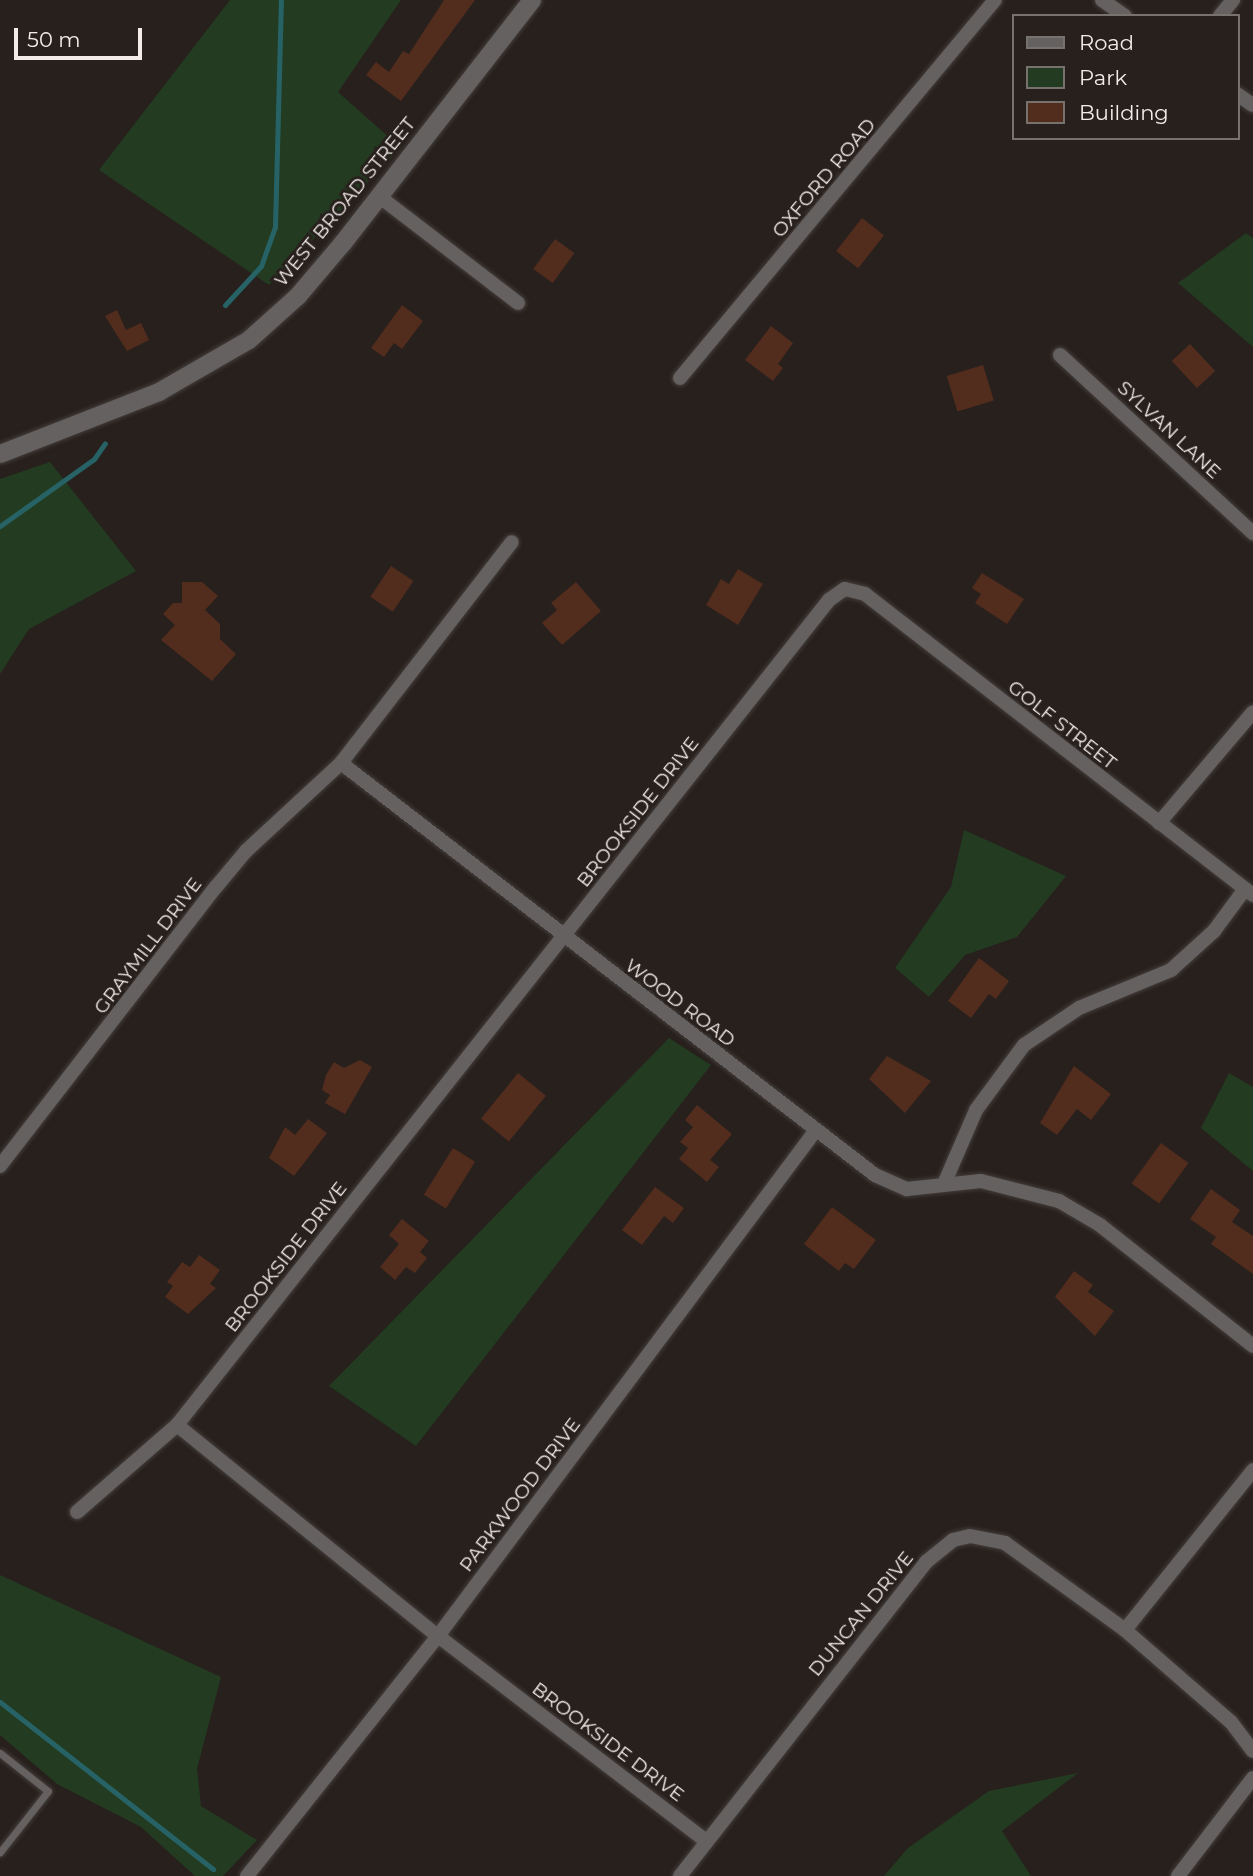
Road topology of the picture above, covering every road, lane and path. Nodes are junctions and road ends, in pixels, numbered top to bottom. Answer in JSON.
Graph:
{"nodes":[{"id":1,"x":532,"y":0,"type":"edge"},
{"id":2,"x":995,"y":0,"type":"edge"},
{"id":3,"x":1102,"y":0,"type":"edge"},
{"id":4,"x":1233,"y":0,"type":"edge"},
{"id":5,"x":1122,"y":14,"type":"edge"},
{"id":6,"x":1222,"y":14,"type":"edge"},
{"id":7,"x":380,"y":197,"type":"junction"},
{"id":8,"x":518,"y":303,"type":"dead end"},
{"id":9,"x":1060,"y":355,"type":"dead end"},
{"id":10,"x":680,"y":378,"type":"dead end"},
{"id":11,"x":0,"y":454,"type":"edge"},
{"id":12,"x":1253,"y":533,"type":"edge"},
{"id":13,"x":512,"y":542,"type":"dead end"},
{"id":14,"x":845,"y":589,"type":"joint"},
{"id":15,"x":1253,"y":712,"type":"edge"},
{"id":16,"x":341,"y":763,"type":"junction"},
{"id":17,"x":1160,"y":823,"type":"junction"},
{"id":18,"x":1249,"y":892,"type":"edge"},
{"id":19,"x":564,"y":939,"type":"junction"},
{"id":20,"x":816,"y":1130,"type":"junction"},
{"id":21,"x":0,"y":1166,"type":"edge"},
{"id":22,"x":944,"y":1184,"type":"junction"},
{"id":23,"x":1253,"y":1346,"type":"edge"},
{"id":24,"x":177,"y":1425,"type":"junction"},
{"id":25,"x":1253,"y":1470,"type":"edge"},
{"id":26,"x":77,"y":1512,"type":"dead end"},
{"id":27,"x":1125,"y":1630,"type":"junction"},
{"id":28,"x":438,"y":1636,"type":"junction"},
{"id":29,"x":1253,"y":1751,"type":"edge"},
{"id":30,"x":0,"y":1754,"type":"edge"},
{"id":31,"x":1253,"y":1778,"type":"edge"},
{"id":32,"x":705,"y":1840,"type":"junction"},
{"id":33,"x":0,"y":1852,"type":"edge"},
{"id":34,"x":247,"y":1876,"type":"edge"},
{"id":35,"x":680,"y":1876,"type":"edge"},
{"id":36,"x":1178,"y":1876,"type":"edge"}],
"edges":[{"from":1,"to":7,"type":"street","name":"WEST BROAD STREET"},
{"from":2,"to":10,"type":"street","name":"OXFORD ROAD"},
{"from":3,"to":5,"type":"street"},
{"from":4,"to":6,"type":"street"},
{"from":7,"to":8,"type":"street"},
{"from":7,"to":11,"type":"street","name":"WEST BROAD STREET"},
{"from":9,"to":12,"type":"street","name":"SYLVAN LANE"},
{"from":13,"to":16,"type":"street"},
{"from":14,"to":17,"type":"street","name":"GOLF STREET"},
{"from":14,"to":19,"type":"street","name":"BROOKSIDE DRIVE"},
{"from":15,"to":17,"type":"street"},
{"from":16,"to":19,"type":"street","name":"WOOD ROAD"},
{"from":16,"to":21,"type":"street","name":"GRAYMILL DRIVE"},
{"from":17,"to":18,"type":"street","name":"GOLF STREET"},
{"from":18,"to":22,"type":"street"},
{"from":19,"to":20,"type":"street","name":"WOOD ROAD"},
{"from":19,"to":24,"type":"street","name":"BROOKSIDE DRIVE"},
{"from":20,"to":22,"type":"street","name":"WOOD ROAD"},
{"from":20,"to":28,"type":"street","name":"PARKWOOD DRIVE"},
{"from":22,"to":23,"type":"street","name":"WOOD ROAD"},
{"from":24,"to":26,"type":"street"},
{"from":24,"to":28,"type":"street","name":"BROOKSIDE DRIVE"},
{"from":25,"to":27,"type":"street"},
{"from":27,"to":29,"type":"street","name":"DUNCAN DRIVE"},
{"from":27,"to":32,"type":"street","name":"DUNCAN DRIVE"},
{"from":28,"to":32,"type":"street","name":"BROOKSIDE DRIVE"},
{"from":28,"to":34,"type":"street","name":"PARKWOOD DRIVE"},
{"from":30,"to":33,"type":"lane"},
{"from":31,"to":36,"type":"street"},
{"from":32,"to":35,"type":"street","name":"DUNCAN DRIVE"}]}
